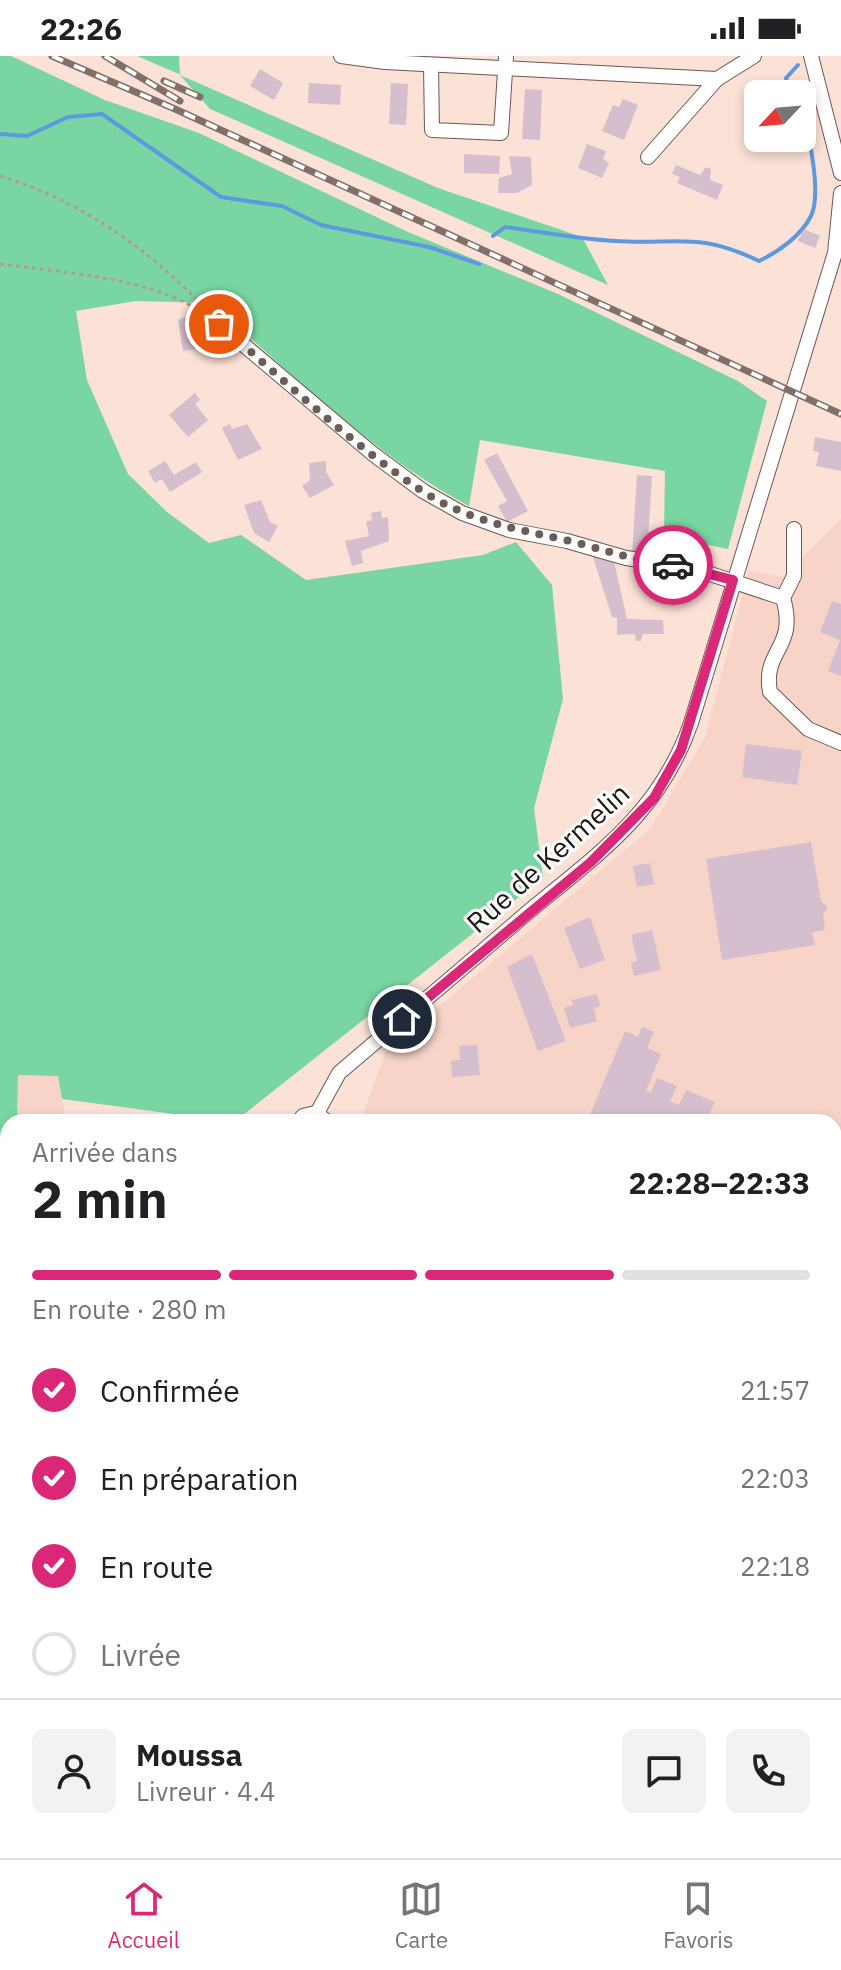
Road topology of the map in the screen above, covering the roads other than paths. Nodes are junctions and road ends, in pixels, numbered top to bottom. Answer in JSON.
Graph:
{"nodes":[{"id":1,"x":341,"y":56,"type":"edge"},
{"id":2,"x":754,"y":56,"type":"edge"},
{"id":3,"x":811,"y":56,"type":"edge"},
{"id":4,"x":408,"y":60,"type":"edge"},
{"id":5,"x":506,"y":63,"type":"edge"},
{"id":6,"x":431,"y":65,"type":"junction"},
{"id":7,"x":717,"y":79,"type":"junction"},
{"id":8,"x":648,"y":157,"type":"dead end"},
{"id":9,"x":841,"y":173,"type":"edge"},
{"id":10,"x":841,"y":193,"type":"edge"},
{"id":11,"x":219,"y":324,"type":"road end"},
{"id":12,"x":794,"y":529,"type":"dead end"},
{"id":13,"x":733,"y":580,"type":"junction"},
{"id":14,"x":783,"y":598,"type":"junction"},
{"id":15,"x":841,"y":743,"type":"edge"},
{"id":16,"x":324,"y":1114,"type":"edge"}],
"edges":[{"from":1,"to":4,"type":"street"},
{"from":2,"to":7,"type":"street"},
{"from":3,"to":9,"type":"street"},
{"from":4,"to":6,"type":"street"},
{"from":5,"to":6,"type":"street"},
{"from":5,"to":6,"type":"street"},
{"from":5,"to":7,"type":"street"},
{"from":7,"to":8,"type":"street"},
{"from":10,"to":13,"type":"street","name":"Rue de Kermelin"},
{"from":11,"to":13,"type":"street"},
{"from":12,"to":14,"type":"street"},
{"from":13,"to":14,"type":"street"},
{"from":13,"to":16,"type":"street","name":"Rue de Kermelin"},
{"from":14,"to":15,"type":"street"}]}
